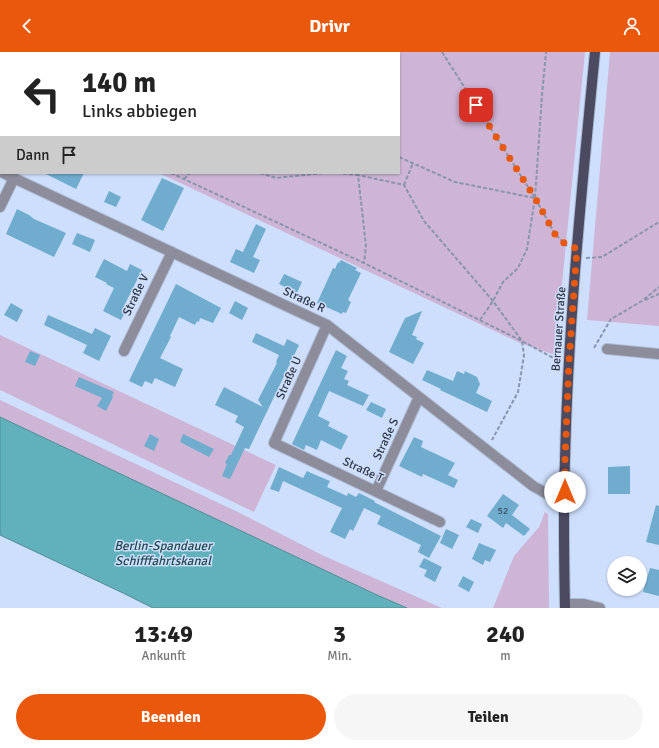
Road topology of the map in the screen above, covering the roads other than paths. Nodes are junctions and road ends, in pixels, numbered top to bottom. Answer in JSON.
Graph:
{"nodes":[{"id":1,"x":595,"y":52,"type":"edge"},
{"id":2,"x":5,"y":174,"type":"edge"},
{"id":3,"x":14,"y":178,"type":"junction"},
{"id":4,"x":0,"y":207,"type":"edge"},
{"id":5,"x":172,"y":252,"type":"junction"},
{"id":6,"x":327,"y":325,"type":"junction"},
{"id":7,"x":607,"y":349,"type":"dead end"},
{"id":8,"x":124,"y":351,"type":"dead end"},
{"id":9,"x":659,"y":354,"type":"edge"},
{"id":10,"x":419,"y":397,"type":"junction"},
{"id":11,"x":274,"y":442,"type":"joint"},
{"id":12,"x":376,"y":491,"type":"junction"},
{"id":13,"x":564,"y":495,"type":"junction"},
{"id":14,"x":440,"y":522,"type":"dead end"},
{"id":15,"x":565,"y":606,"type":"edge"},
{"id":16,"x":600,"y":608,"type":"edge"}],
"edges":[{"from":1,"to":13,"type":"main road","name":"Bernauer Straße"},
{"from":2,"to":3,"type":"street","name":"Straße R"},
{"from":3,"to":4,"type":"street"},
{"from":3,"to":5,"type":"street","name":"Straße R"},
{"from":5,"to":6,"type":"street","name":"Straße R"},
{"from":5,"to":8,"type":"street","name":"Straße V"},
{"from":6,"to":10,"type":"street","name":"Straße R"},
{"from":6,"to":11,"type":"street","name":"Straße U"},
{"from":7,"to":9,"type":"street"},
{"from":10,"to":12,"type":"street","name":"Straße S"},
{"from":10,"to":13,"type":"street","name":"Straße R"},
{"from":11,"to":12,"type":"street","name":"Straße T"},
{"from":12,"to":14,"type":"street","name":"Straße T"},
{"from":13,"to":15,"type":"main road","name":"Bernauer Straße"},
{"from":15,"to":16,"type":"street"}]}
